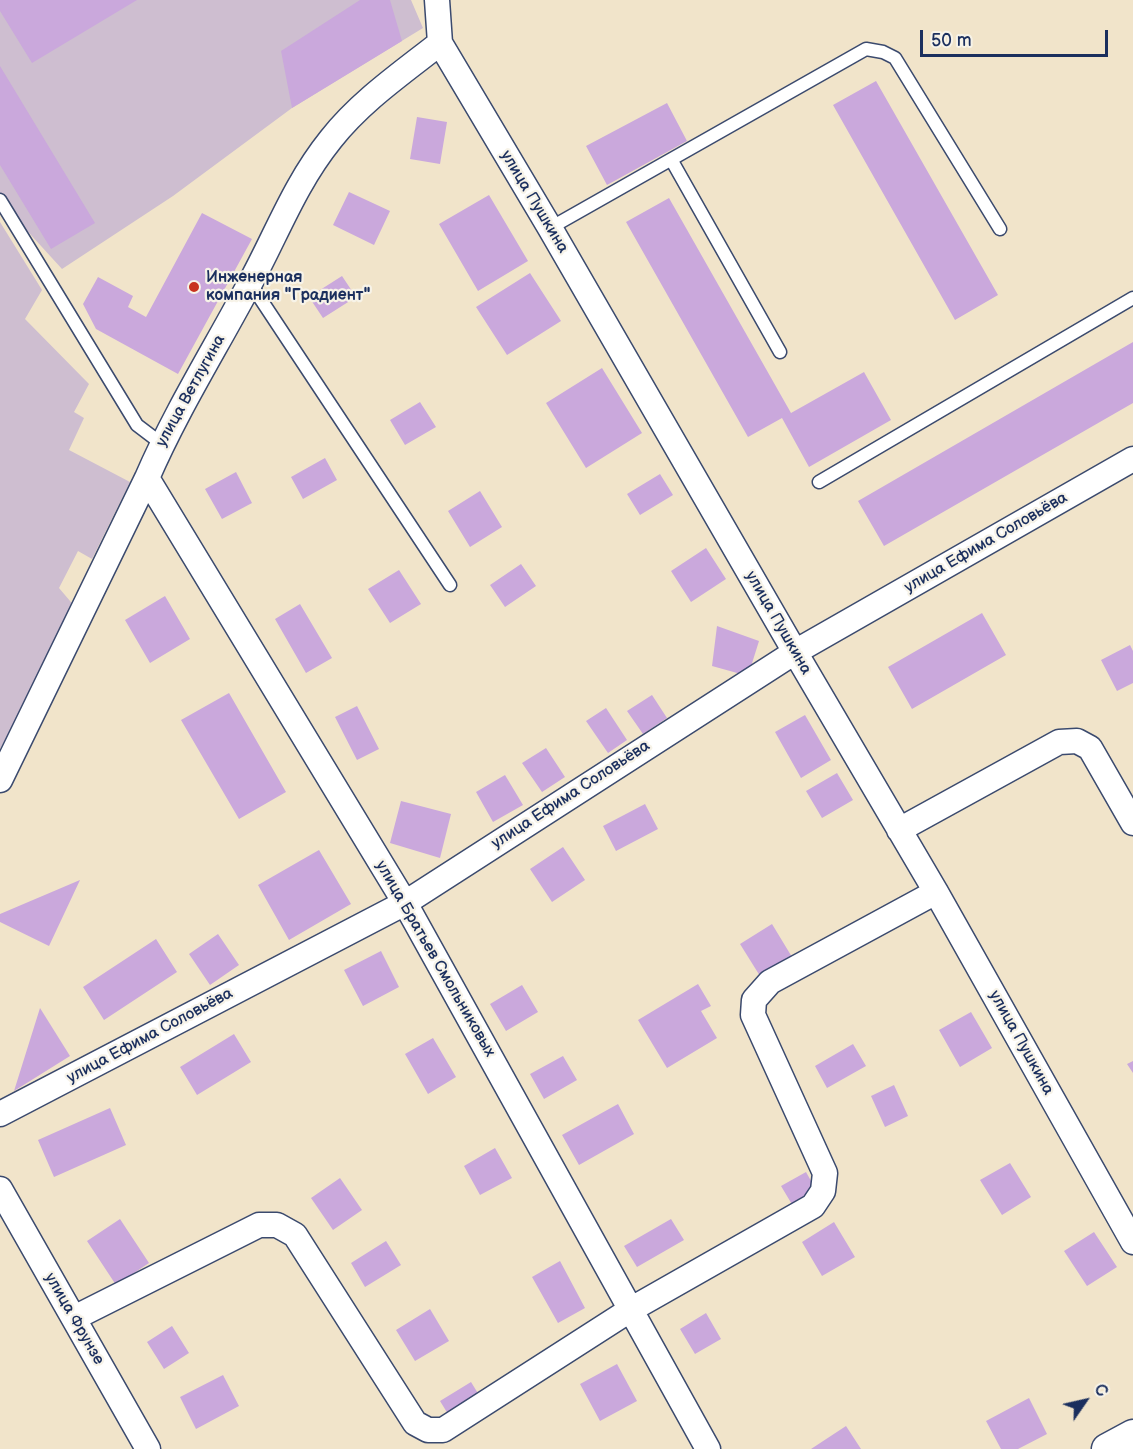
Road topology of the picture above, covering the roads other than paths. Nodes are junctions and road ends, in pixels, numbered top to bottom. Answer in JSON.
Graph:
{"nodes":[{"id":1,"x":437,"y":0,"type":"edge"},
{"id":2,"x":440,"y":43,"type":"junction"},
{"id":3,"x":672,"y":160,"type":"junction"},
{"id":4,"x":0,"y":200,"type":"edge"},
{"id":5,"x":550,"y":228,"type":"junction"},
{"id":6,"x":1000,"y":229,"type":"dead end"},
{"id":7,"x":250,"y":283,"type":"junction"},
{"id":8,"x":1133,"y":298,"type":"edge"},
{"id":9,"x":780,"y":352,"type":"dead end"},
{"id":10,"x":162,"y":444,"type":"junction"},
{"id":11,"x":1133,"y":459,"type":"edge"},
{"id":12,"x":147,"y":478,"type":"junction"},
{"id":13,"x":819,"y":482,"type":"dead end"},
{"id":14,"x":450,"y":585,"type":"dead end"},
{"id":15,"x":795,"y":652,"type":"junction"},
{"id":16,"x":0,"y":780,"type":"edge"},
{"id":17,"x":1133,"y":823,"type":"edge"},
{"id":18,"x":899,"y":830,"type":"junction"},
{"id":19,"x":936,"y":892,"type":"junction"},
{"id":20,"x":405,"y":903,"type":"junction"},
{"id":21,"x":0,"y":1114,"type":"edge"},
{"id":22,"x":0,"y":1190,"type":"edge"},
{"id":23,"x":1133,"y":1242,"type":"edge"},
{"id":24,"x":630,"y":1310,"type":"junction"},
{"id":25,"x":74,"y":1318,"type":"junction"},
{"id":26,"x":1133,"y":1435,"type":"edge"},
{"id":27,"x":148,"y":1449,"type":"edge"},
{"id":28,"x":708,"y":1449,"type":"edge"},
{"id":29,"x":1107,"y":1449,"type":"edge"}],
"edges":[{"from":1,"to":2,"type":"street","name":"улица Пушкина"},
{"from":2,"to":5,"type":"street","name":"улица Пушкина"},
{"from":2,"to":7,"type":"street","name":"улица Ветлугина"},
{"from":3,"to":5,"type":"lane"},
{"from":3,"to":6,"type":"lane"},
{"from":3,"to":9,"type":"lane"},
{"from":4,"to":10,"type":"lane"},
{"from":5,"to":15,"type":"street","name":"улица Пушкина"},
{"from":7,"to":10,"type":"street","name":"улица Ветлугина"},
{"from":7,"to":14,"type":"lane"},
{"from":8,"to":13,"type":"lane"},
{"from":10,"to":12,"type":"street","name":"улица Ветлугина"},
{"from":11,"to":15,"type":"street","name":"улица Ефима Соловьёва"},
{"from":12,"to":16,"type":"street","name":"улица Ветлугина"},
{"from":12,"to":20,"type":"street","name":"улица Братьев Смольниковых"},
{"from":15,"to":18,"type":"street","name":"улица Пушкина"},
{"from":15,"to":20,"type":"street","name":"улица Ефима Соловьёва"},
{"from":17,"to":18,"type":"street"},
{"from":18,"to":19,"type":"street","name":"улица Пушкина"},
{"from":19,"to":23,"type":"street","name":"улица Пушкина"},
{"from":19,"to":24,"type":"street"},
{"from":20,"to":21,"type":"street","name":"улица Ефима Соловьёва"},
{"from":20,"to":24,"type":"street","name":"улица Братьев Смольниковых"},
{"from":22,"to":25,"type":"street","name":"улица Фрунзе"},
{"from":24,"to":25,"type":"street"},
{"from":24,"to":28,"type":"street","name":"улица Братьев Смольниковых"},
{"from":25,"to":27,"type":"street","name":"улица Фрунзе"},
{"from":26,"to":29,"type":"street"}]}
